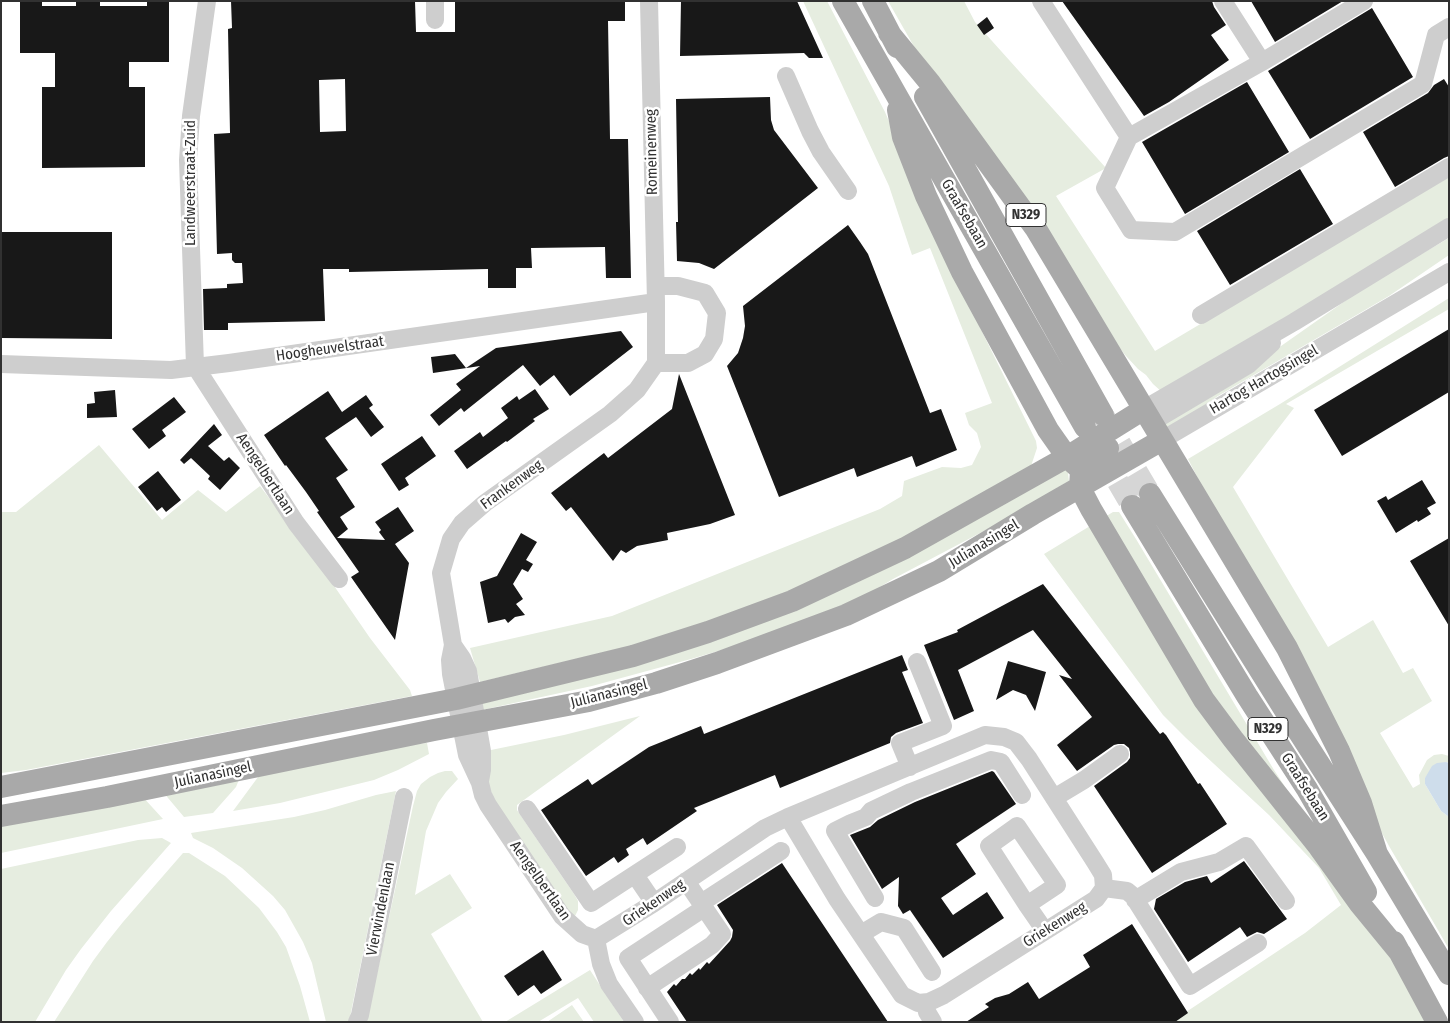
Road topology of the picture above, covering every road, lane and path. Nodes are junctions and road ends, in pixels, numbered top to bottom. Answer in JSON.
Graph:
{"nodes":[{"id":1,"x":207,"y":1,"type":"edge"},
{"id":2,"x":435,"y":1,"type":"edge"},
{"id":3,"x":649,"y":1,"type":"edge"},
{"id":4,"x":843,"y":1,"type":"edge"},
{"id":5,"x":873,"y":1,"type":"edge"},
{"id":6,"x":1041,"y":1,"type":"edge"},
{"id":7,"x":1223,"y":1,"type":"edge"},
{"id":8,"x":1364,"y":1,"type":"edge"},
{"id":9,"x":435,"y":20,"type":"dead end"},
{"id":10,"x":1442,"y":31,"type":"edge"},
{"id":11,"x":889,"y":33,"type":"junction"},
{"id":12,"x":1262,"y":62,"type":"junction"},
{"id":13,"x":786,"y":76,"type":"dead end"},
{"id":14,"x":894,"y":90,"type":"junction"},
{"id":15,"x":1129,"y":137,"type":"junction"},
{"id":16,"x":1449,"y":167,"type":"edge"},
{"id":17,"x":848,"y":191,"type":"dead end"},
{"id":18,"x":1449,"y":227,"type":"edge"},
{"id":19,"x":1449,"y":272,"type":"edge"},
{"id":20,"x":656,"y":294,"type":"junction"},
{"id":21,"x":1201,"y":315,"type":"dead end"},
{"id":22,"x":656,"y":363,"type":"junction"},
{"id":23,"x":1,"y":364,"type":"edge"},
{"id":24,"x":195,"y":366,"type":"junction"},
{"id":25,"x":1153,"y":424,"type":"junction"},
{"id":26,"x":1081,"y":473,"type":"junction"},
{"id":27,"x":339,"y":579,"type":"dead end"},
{"id":28,"x":917,"y":662,"type":"dead end"},
{"id":29,"x":464,"y":697,"type":"junction"},
{"id":30,"x":469,"y":723,"type":"junction"},
{"id":31,"x":1120,"y":754,"type":"dead end"},
{"id":32,"x":905,"y":769,"type":"junction"},
{"id":33,"x":1,"y":787,"type":"edge"},
{"id":34,"x":911,"y":792,"type":"junction"},
{"id":35,"x":1022,"y":795,"type":"dead end"},
{"id":36,"x":404,"y":797,"type":"dead end"},
{"id":37,"x":1054,"y":798,"type":"junction"},
{"id":38,"x":527,"y":809,"type":"dead end"},
{"id":39,"x":1,"y":816,"type":"edge"},
{"id":40,"x":788,"y":817,"type":"junction"},
{"id":41,"x":677,"y":847,"type":"dead end"},
{"id":42,"x":781,"y":851,"type":"dead end"},
{"id":43,"x":1377,"y":854,"type":"junction"},
{"id":44,"x":634,"y":875,"type":"junction"},
{"id":45,"x":686,"y":882,"type":"junction"},
{"id":46,"x":1104,"y":888,"type":"junction"},
{"id":47,"x":875,"y":898,"type":"dead end"},
{"id":48,"x":1135,"y":900,"type":"junction"},
{"id":49,"x":1286,"y":901,"type":"dead end"},
{"id":50,"x":654,"y":903,"type":"junction"},
{"id":51,"x":1027,"y":905,"type":"dead end"},
{"id":52,"x":703,"y":906,"type":"junction"},
{"id":53,"x":1044,"y":931,"type":"junction"},
{"id":54,"x":861,"y":934,"type":"junction"},
{"id":55,"x":596,"y":939,"type":"junction"},
{"id":56,"x":1258,"y":943,"type":"dead end"},
{"id":57,"x":1400,"y":954,"type":"junction"},
{"id":58,"x":932,"y":972,"type":"dead end"},
{"id":59,"x":1449,"y":974,"type":"edge"},
{"id":60,"x":647,"y":988,"type":"junction"},
{"id":61,"x":925,"y":1003,"type":"junction"},
{"id":62,"x":357,"y":1022,"type":"edge"},
{"id":63,"x":635,"y":1022,"type":"edge"},
{"id":64,"x":670,"y":1022,"type":"edge"},
{"id":65,"x":933,"y":1022,"type":"edge"},
{"id":66,"x":1437,"y":1022,"type":"edge"}],
"edges":[{"from":1,"to":24,"type":"street","name":"Landweerstraat-Zuid"},
{"from":2,"to":9,"type":"street"},
{"from":3,"to":20,"type":"street","name":"Romeinenweg"},
{"from":4,"to":14,"type":"main road","name":"Graafsebaan","number":"N329"},
{"from":5,"to":11,"type":"main road","name":"Graafsebaan","number":"N329"},
{"from":6,"to":15,"type":"street"},
{"from":7,"to":12,"type":"street"},
{"from":8,"to":12,"type":"street"},
{"from":10,"to":15,"type":"street"},
{"from":11,"to":14,"type":"main road","name":"Graafsebaan","number":"N329"},
{"from":11,"to":25,"type":"main road","number":"N329"},
{"from":12,"to":15,"type":"street"},
{"from":13,"to":17,"type":"street"},
{"from":14,"to":26,"type":"main road","number":"N329"},
{"from":16,"to":21,"type":"street"},
{"from":18,"to":25,"type":"street","name":"Hartog Hartogsingel"},
{"from":19,"to":25,"type":"street","name":"Hartog Hartogsingel"},
{"from":20,"to":22,"type":"street"},
{"from":20,"to":22,"type":"street"},
{"from":20,"to":24,"type":"street","name":"Hoogheuvelstraat"},
{"from":22,"to":29,"type":"street","name":"Frankenweg"},
{"from":23,"to":24,"type":"street","name":"Hoogheuvelstraat"},
{"from":24,"to":27,"type":"street","name":"Aengelbertlaan"},
{"from":25,"to":26,"type":"main road","name":"Hartog Hartogsingel"},
{"from":25,"to":26,"type":"main road","name":"Julianasingel"},
{"from":25,"to":43,"type":"main road","number":"N329"},
{"from":26,"to":29,"type":"main road","name":"Julianasingel"},
{"from":26,"to":30,"type":"main road","name":"Julianasingel"},
{"from":26,"to":57,"type":"main road","number":"N329"},
{"from":28,"to":32,"type":"street"},
{"from":29,"to":30,"type":"street","name":"Frankenweg"},
{"from":29,"to":33,"type":"main road","name":"Julianasingel"},
{"from":30,"to":39,"type":"main road","name":"Julianasingel"},
{"from":30,"to":55,"type":"street","name":"Aengelbertlaan"},
{"from":31,"to":37,"type":"street"},
{"from":32,"to":34,"type":"street"},
{"from":32,"to":37,"type":"street","name":"Griekenweg"},
{"from":32,"to":40,"type":"street","name":"Griekenweg"},
{"from":34,"to":35,"type":"street"},
{"from":34,"to":47,"type":"street"},
{"from":36,"to":62,"type":"street","name":"Vierwindenlaan"},
{"from":37,"to":46,"type":"street","name":"Griekenweg"},
{"from":38,"to":44,"type":"street"},
{"from":40,"to":45,"type":"street","name":"Griekenweg"},
{"from":40,"to":54,"type":"street"},
{"from":41,"to":44,"type":"street"},
{"from":42,"to":52,"type":"street"},
{"from":43,"to":57,"type":"main road","name":"Graafsebaan","number":"N329"},
{"from":43,"to":59,"type":"main road","name":"Graafsebaan","number":"N329"},
{"from":44,"to":50,"type":"street"},
{"from":45,"to":50,"type":"street","name":"Griekenweg"},
{"from":45,"to":52,"type":"street"},
{"from":46,"to":48,"type":"street"},
{"from":46,"to":53,"type":"street","name":"Griekenweg"},
{"from":48,"to":49,"type":"street"},
{"from":48,"to":56,"type":"street"},
{"from":50,"to":55,"type":"street","name":"Griekenweg"},
{"from":51,"to":53,"type":"street"},
{"from":52,"to":60,"type":"street"},
{"from":52,"to":60,"type":"street"},
{"from":53,"to":61,"type":"street","name":"Griekenweg"},
{"from":54,"to":58,"type":"street"},
{"from":54,"to":61,"type":"street"},
{"from":55,"to":63,"type":"street"},
{"from":57,"to":66,"type":"main road","name":"Graafsebaan","number":"N329"},
{"from":60,"to":64,"type":"street"},
{"from":61,"to":65,"type":"street"}]}
